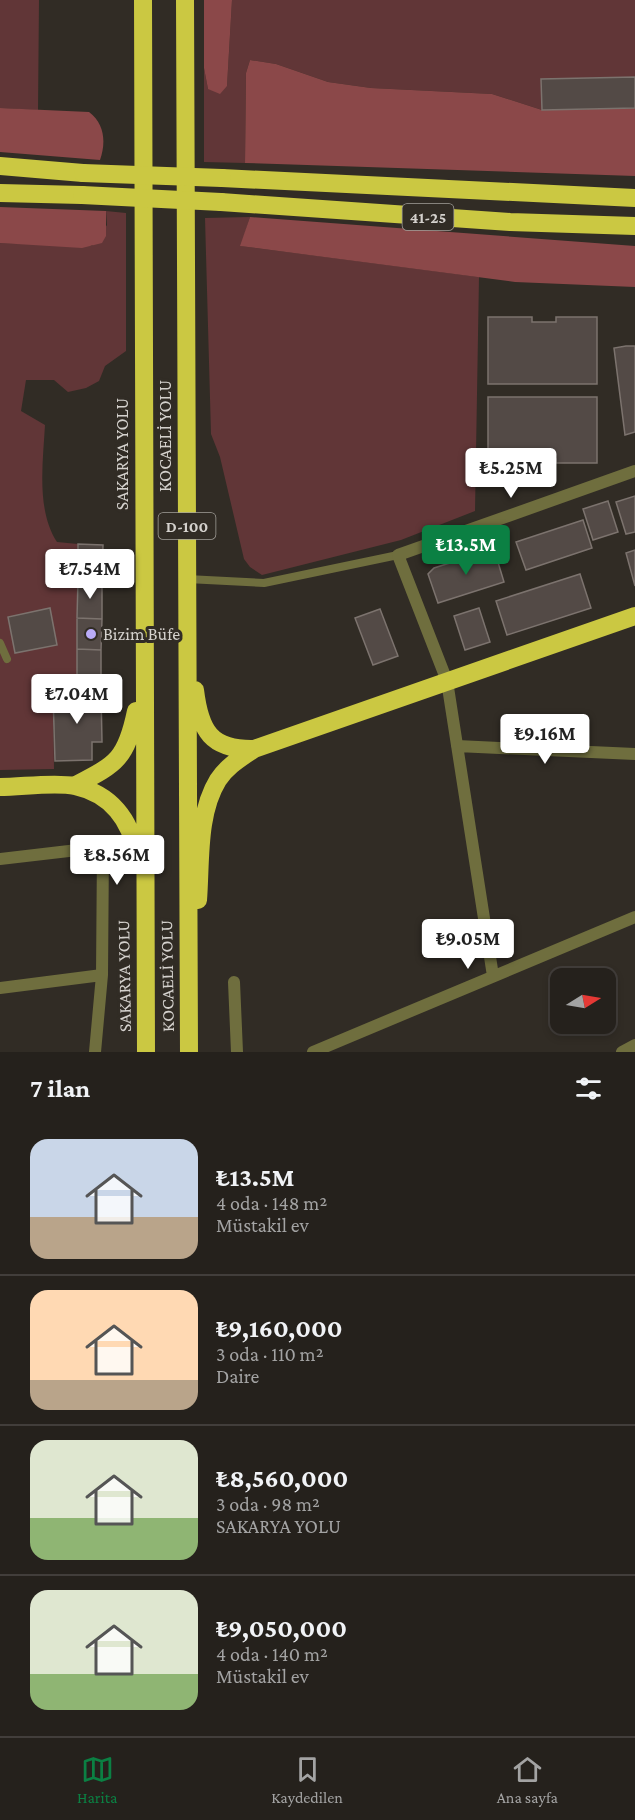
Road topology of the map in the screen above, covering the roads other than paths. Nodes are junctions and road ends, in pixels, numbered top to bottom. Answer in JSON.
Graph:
{"nodes":[{"id":1,"x":143,"y":0,"type":"edge"},
{"id":2,"x":185,"y":0,"type":"edge"},
{"id":3,"x":0,"y":166,"type":"edge"},
{"id":4,"x":0,"y":193,"type":"edge"},
{"id":5,"x":635,"y":198,"type":"edge"},
{"id":6,"x":635,"y":226,"type":"edge"},
{"id":7,"x":635,"y":471,"type":"edge"},
{"id":8,"x":398,"y":555,"type":"junction"},
{"id":9,"x":187,"y":579,"type":"junction"},
{"id":10,"x":635,"y":616,"type":"edge"},
{"id":11,"x":187,"y":621,"type":"junction"},
{"id":12,"x":0,"y":642,"type":"edge"},
{"id":13,"x":8,"y":659,"type":"dead end"},
{"id":14,"x":143,"y":677,"type":"junction"},
{"id":15,"x":447,"y":681,"type":"junction"},
{"id":16,"x":457,"y":746,"type":"junction"},
{"id":17,"x":254,"y":749,"type":"junction"},
{"id":18,"x":635,"y":754,"type":"edge"},
{"id":19,"x":74,"y":786,"type":"junction"},
{"id":20,"x":0,"y":787,"type":"edge"},
{"id":21,"x":0,"y":859,"type":"edge"},
{"id":22,"x":144,"y":912,"type":"junction"},
{"id":23,"x":635,"y":917,"type":"edge"},
{"id":24,"x":102,"y":975,"type":"junction"},
{"id":25,"x":493,"y":976,"type":"junction"},
{"id":26,"x":234,"y":982,"type":"dead end"},
{"id":27,"x":0,"y":988,"type":"edge"},
{"id":28,"x":635,"y":1046,"type":"edge"},
{"id":29,"x":95,"y":1052,"type":"edge"},
{"id":30,"x":146,"y":1052,"type":"edge"},
{"id":31,"x":189,"y":1052,"type":"edge"},
{"id":32,"x":237,"y":1052,"type":"edge"},
{"id":33,"x":313,"y":1052,"type":"edge"},
{"id":34,"x":622,"y":1052,"type":"edge"}],
"edges":[{"from":1,"to":14,"type":"highway","name":"SAKARYA YOLU","number":"D-100"},
{"from":2,"to":9,"type":"highway","name":"KOCAELİ YOLU","number":"D-100"},
{"from":3,"to":5,"type":"highway","number":"41-25","bridge":true},
{"from":4,"to":6,"type":"highway","number":"41-25","bridge":true},
{"from":7,"to":8,"type":"street"},
{"from":8,"to":9,"type":"lane"},
{"from":8,"to":15,"type":"street"},
{"from":9,"to":11,"type":"highway","name":"KOCAELİ YOLU","number":"D-100"},
{"from":10,"to":15,"type":"highway"},
{"from":11,"to":17,"type":"highway"},
{"from":11,"to":31,"type":"highway","name":"KOCAELİ YOLU","number":"D-100"},
{"from":12,"to":13,"type":"lane"},
{"from":14,"to":19,"type":"highway"},
{"from":14,"to":22,"type":"highway","name":"SAKARYA YOLU","number":"D-100"},
{"from":15,"to":16,"type":"street"},
{"from":15,"to":17,"type":"highway"},
{"from":16,"to":18,"type":"street"},
{"from":16,"to":25,"type":"street"},
{"from":17,"to":31,"type":"highway"},
{"from":19,"to":20,"type":"highway"},
{"from":19,"to":22,"type":"highway"},
{"from":21,"to":24,"type":"street"},
{"from":22,"to":30,"type":"highway","name":"SAKARYA YOLU","number":"D-100"},
{"from":23,"to":25,"type":"street"},
{"from":24,"to":27,"type":"street"},
{"from":24,"to":29,"type":"street"},
{"from":25,"to":33,"type":"street"},
{"from":26,"to":32,"type":"street"},
{"from":28,"to":34,"type":"street"}]}
